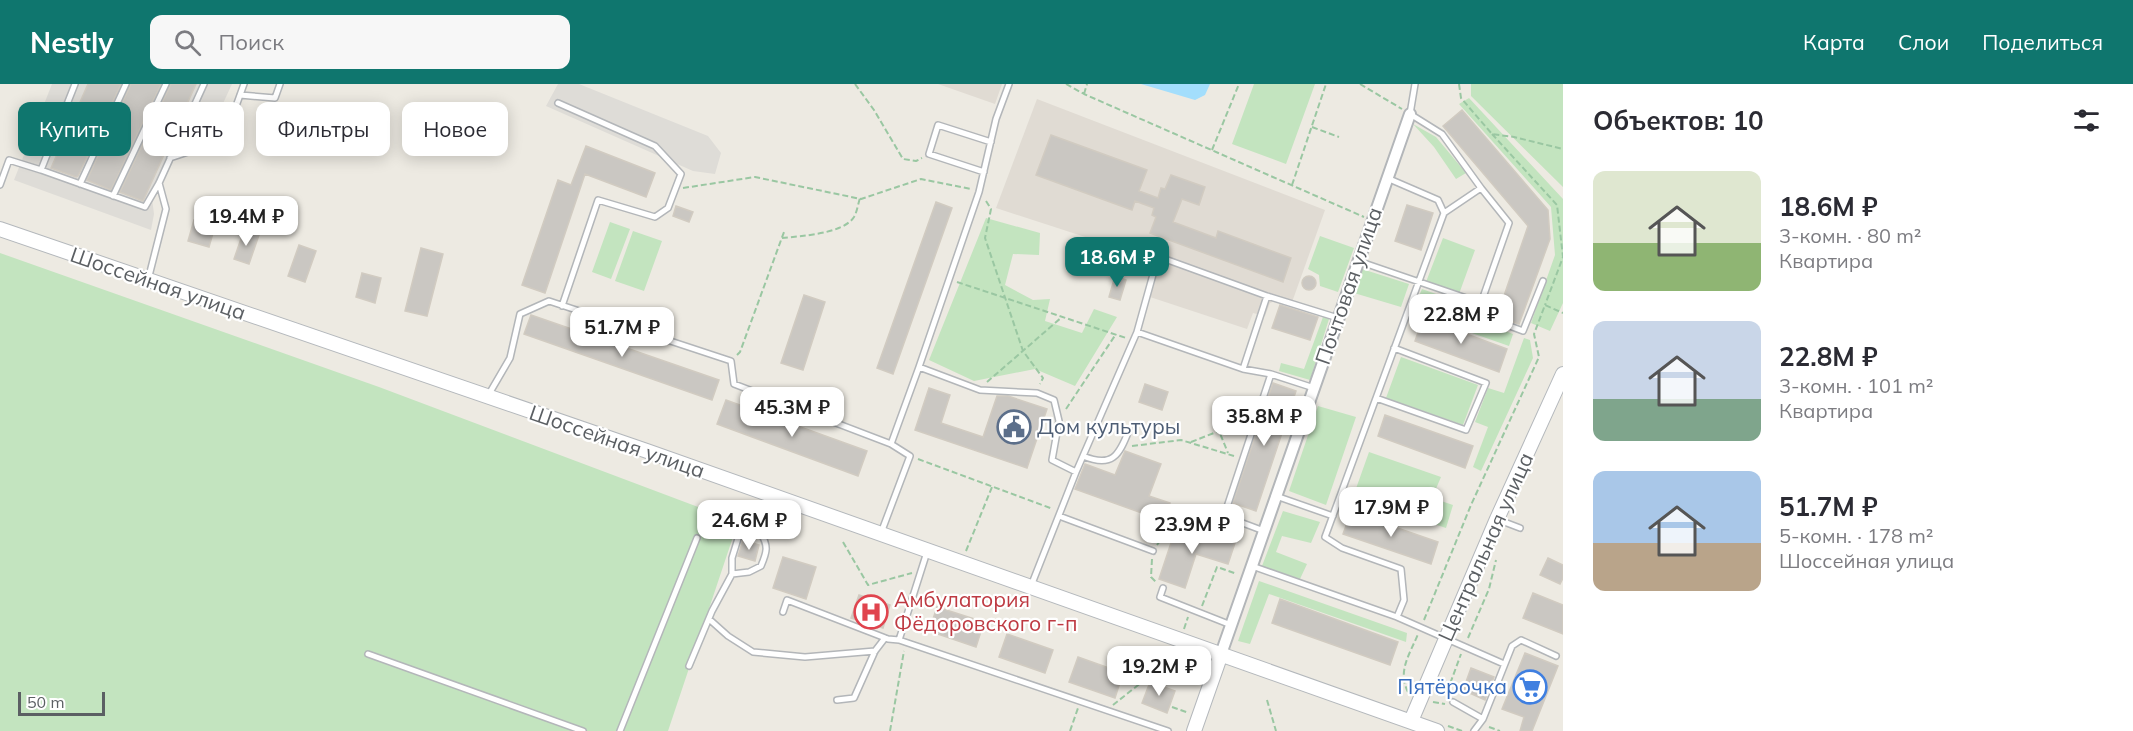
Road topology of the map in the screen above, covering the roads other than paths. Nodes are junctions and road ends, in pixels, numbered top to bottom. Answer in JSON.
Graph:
{"nodes":[{"id":1,"x":75,"y":84,"type":"edge"},
{"id":2,"x":126,"y":84,"type":"edge"},
{"id":3,"x":166,"y":84,"type":"edge"},
{"id":4,"x":204,"y":84,"type":"edge"},
{"id":5,"x":244,"y":84,"type":"edge"},
{"id":6,"x":279,"y":84,"type":"edge"},
{"id":7,"x":1009,"y":84,"type":"edge"},
{"id":8,"x":1415,"y":84,"type":"edge"},
{"id":9,"x":240,"y":95,"type":"junction"},
{"id":10,"x":558,"y":103,"type":"dead end"},
{"id":11,"x":1410,"y":114,"type":"junction"},
{"id":12,"x":991,"y":142,"type":"junction"},
{"id":13,"x":170,"y":158,"type":"junction"},
{"id":14,"x":41,"y":170,"type":"junction"},
{"id":15,"x":984,"y":172,"type":"junction"},
{"id":16,"x":1387,"y":178,"type":"junction"},
{"id":17,"x":159,"y":183,"type":"junction"},
{"id":18,"x":80,"y":184,"type":"junction"},
{"id":19,"x":0,"y":185,"type":"edge"},
{"id":20,"x":1481,"y":188,"type":"junction"},
{"id":21,"x":113,"y":196,"type":"junction"},
{"id":22,"x":1444,"y":213,"type":"junction"},
{"id":23,"x":0,"y":229,"type":"edge"},
{"id":24,"x":1358,"y":261,"type":"junction"},
{"id":25,"x":148,"y":281,"type":"junction"},
{"id":26,"x":1543,"y":281,"type":"dead end"},
{"id":27,"x":1418,"y":282,"type":"junction"},
{"id":28,"x":1267,"y":296,"type":"junction"},
{"id":29,"x":1481,"y":303,"type":"junction"},
{"id":30,"x":562,"y":306,"type":"junction"},
{"id":31,"x":1338,"y":318,"type":"junction"},
{"id":32,"x":1137,"y":332,"type":"junction"},
{"id":33,"x":1394,"y":348,"type":"junction"},
{"id":34,"x":919,"y":367,"type":"junction"},
{"id":35,"x":1243,"y":369,"type":"junction"},
{"id":36,"x":1271,"y":374,"type":"junction"},
{"id":37,"x":1563,"y":374,"type":"edge"},
{"id":38,"x":1314,"y":388,"type":"junction"},
{"id":39,"x":487,"y":397,"type":"junction"},
{"id":40,"x":1376,"y":398,"type":"junction"},
{"id":41,"x":1129,"y":430,"type":"dead end"},
{"id":42,"x":891,"y":444,"type":"junction"},
{"id":43,"x":1083,"y":456,"type":"junction"},
{"id":44,"x":1076,"y":472,"type":"junction"},
{"id":45,"x":773,"y":495,"type":"junction"},
{"id":46,"x":1276,"y":496,"type":"junction"},
{"id":47,"x":1060,"y":514,"type":"junction"},
{"id":48,"x":1333,"y":516,"type":"junction"},
{"id":49,"x":1497,"y":519,"type":"junction"},
{"id":50,"x":1520,"y":528,"type":"dead end"},
{"id":51,"x":1264,"y":531,"type":"junction"},
{"id":52,"x":760,"y":532,"type":"junction"},
{"id":53,"x":881,"y":535,"type":"junction"},
{"id":54,"x":697,"y":538,"type":"dead end"},
{"id":55,"x":927,"y":551,"type":"junction"},
{"id":56,"x":1153,"y":551,"type":"road end"},
{"id":57,"x":1252,"y":566,"type":"junction"},
{"id":58,"x":732,"y":574,"type":"junction"},
{"id":59,"x":1031,"y":586,"type":"junction"},
{"id":60,"x":1163,"y":588,"type":"road end"},
{"id":61,"x":783,"y":612,"type":"dead end"},
{"id":62,"x":1397,"y":617,"type":"junction"},
{"id":63,"x":709,"y":619,"type":"junction"},
{"id":64,"x":1231,"y":625,"type":"junction"},
{"id":65,"x":885,"y":638,"type":"junction"},
{"id":66,"x":1446,"y":639,"type":"junction"},
{"id":67,"x":899,"y":640,"type":"junction"},
{"id":68,"x":875,"y":651,"type":"junction"},
{"id":69,"x":368,"y":654,"type":"dead end"},
{"id":70,"x":1221,"y":654,"type":"junction"},
{"id":71,"x":1556,"y":656,"type":"dead end"},
{"id":72,"x":1504,"y":664,"type":"junction"},
{"id":73,"x":689,"y":666,"type":"dead end"},
{"id":74,"x":837,"y":700,"type":"dead end"},
{"id":75,"x":1454,"y":702,"type":"road end"},
{"id":76,"x":1411,"y":721,"type":"junction"},
{"id":77,"x":1480,"y":721,"type":"junction"},
{"id":78,"x":583,"y":731,"type":"edge"},
{"id":79,"x":620,"y":731,"type":"edge"},
{"id":80,"x":1168,"y":731,"type":"edge"},
{"id":81,"x":1194,"y":731,"type":"edge"},
{"id":82,"x":1437,"y":731,"type":"edge"},
{"id":83,"x":1474,"y":731,"type":"edge"}],
"edges":[{"from":1,"to":14,"type":"lane"},
{"from":2,"to":18,"type":"lane"},
{"from":3,"to":21,"type":"lane"},
{"from":4,"to":13,"type":"lane"},
{"from":5,"to":9,"type":"lane"},
{"from":6,"to":9,"type":"lane"},
{"from":7,"to":12,"type":"lane"},
{"from":8,"to":11,"type":"lane"},
{"from":9,"to":13,"type":"lane"},
{"from":10,"to":30,"type":"lane"},
{"from":11,"to":16,"type":"street","name":"Почтовая улица"},
{"from":11,"to":20,"type":"lane"},
{"from":12,"to":15,"type":"lane"},
{"from":12,"to":15,"type":"lane"},
{"from":13,"to":17,"type":"lane"},
{"from":14,"to":18,"type":"lane"},
{"from":14,"to":19,"type":"lane"},
{"from":15,"to":34,"type":"lane"},
{"from":16,"to":22,"type":"lane"},
{"from":16,"to":24,"type":"street","name":"Почтовая улица"},
{"from":17,"to":21,"type":"lane"},
{"from":17,"to":25,"type":"lane"},
{"from":18,"to":21,"type":"lane"},
{"from":20,"to":22,"type":"lane"},
{"from":20,"to":29,"type":"lane"},
{"from":22,"to":27,"type":"lane"},
{"from":23,"to":25,"type":"main road","name":"Шоссейная улица"},
{"from":24,"to":27,"type":"lane"},
{"from":24,"to":31,"type":"street","name":"Почтовая улица"},
{"from":25,"to":39,"type":"main road","name":"Шоссейная улица"},
{"from":26,"to":29,"type":"lane"},
{"from":27,"to":29,"type":"lane"},
{"from":27,"to":33,"type":"lane"},
{"from":28,"to":31,"type":"lane"},
{"from":28,"to":32,"type":"lane"},
{"from":28,"to":35,"type":"lane"},
{"from":30,"to":39,"type":"lane"},
{"from":30,"to":42,"type":"lane"},
{"from":31,"to":38,"type":"street","name":"Почтовая улица"},
{"from":32,"to":35,"type":"lane"},
{"from":32,"to":43,"type":"lane"},
{"from":33,"to":40,"type":"lane"},
{"from":33,"to":40,"type":"lane"},
{"from":34,"to":42,"type":"lane"},
{"from":34,"to":44,"type":"lane"},
{"from":35,"to":36,"type":"lane"},
{"from":36,"to":38,"type":"lane"},
{"from":36,"to":51,"type":"lane"},
{"from":37,"to":49,"type":"main road","name":"Центральная улица"},
{"from":38,"to":46,"type":"street","name":"Почтовая улица"},
{"from":39,"to":45,"type":"main road","name":"Шоссейная улица"},
{"from":40,"to":48,"type":"lane"},
{"from":41,"to":43,"type":"lane"},
{"from":42,"to":53,"type":"lane"},
{"from":43,"to":44,"type":"lane"},
{"from":44,"to":47,"type":"lane"},
{"from":45,"to":52,"type":"lane"},
{"from":45,"to":53,"type":"main road","name":"Шоссейная улица"},
{"from":46,"to":48,"type":"lane"},
{"from":46,"to":51,"type":"street","name":"Почтовая улица"},
{"from":47,"to":56,"type":"lane"},
{"from":47,"to":59,"type":"lane"},
{"from":48,"to":62,"type":"lane"},
{"from":49,"to":50,"type":"lane"},
{"from":49,"to":66,"type":"main road","name":"Центральная улица"},
{"from":51,"to":57,"type":"street","name":"Почтовая улица"},
{"from":52,"to":58,"type":"lane"},
{"from":52,"to":58,"type":"lane"},
{"from":53,"to":55,"type":"main road","name":"Шоссейная улица"},
{"from":54,"to":79,"type":"lane"},
{"from":55,"to":59,"type":"main road","name":"Шоссейная улица"},
{"from":55,"to":67,"type":"lane"},
{"from":57,"to":62,"type":"lane"},
{"from":57,"to":64,"type":"street","name":"Почтовая улица"},
{"from":58,"to":63,"type":"lane"},
{"from":59,"to":70,"type":"main road","name":"Шоссейная улица"},
{"from":60,"to":64,"type":"lane"},
{"from":61,"to":65,"type":"lane"},
{"from":62,"to":66,"type":"lane"},
{"from":63,"to":68,"type":"lane"},
{"from":63,"to":73,"type":"lane"},
{"from":64,"to":70,"type":"street","name":"Почтовая улица"},
{"from":65,"to":67,"type":"lane"},
{"from":65,"to":68,"type":"lane"},
{"from":66,"to":72,"type":"lane"},
{"from":66,"to":76,"type":"main road","name":"Центральная улица"},
{"from":67,"to":80,"type":"lane"},
{"from":68,"to":74,"type":"lane"},
{"from":69,"to":78,"type":"lane"},
{"from":70,"to":76,"type":"main road","name":"Шоссейная улица"},
{"from":70,"to":81,"type":"main road","name":"Почтовая улица"},
{"from":71,"to":72,"type":"lane"},
{"from":72,"to":77,"type":"lane"},
{"from":75,"to":77,"type":"lane"},
{"from":76,"to":82,"type":"main road","name":"Шоссейная улица"},
{"from":77,"to":83,"type":"lane"}]}
